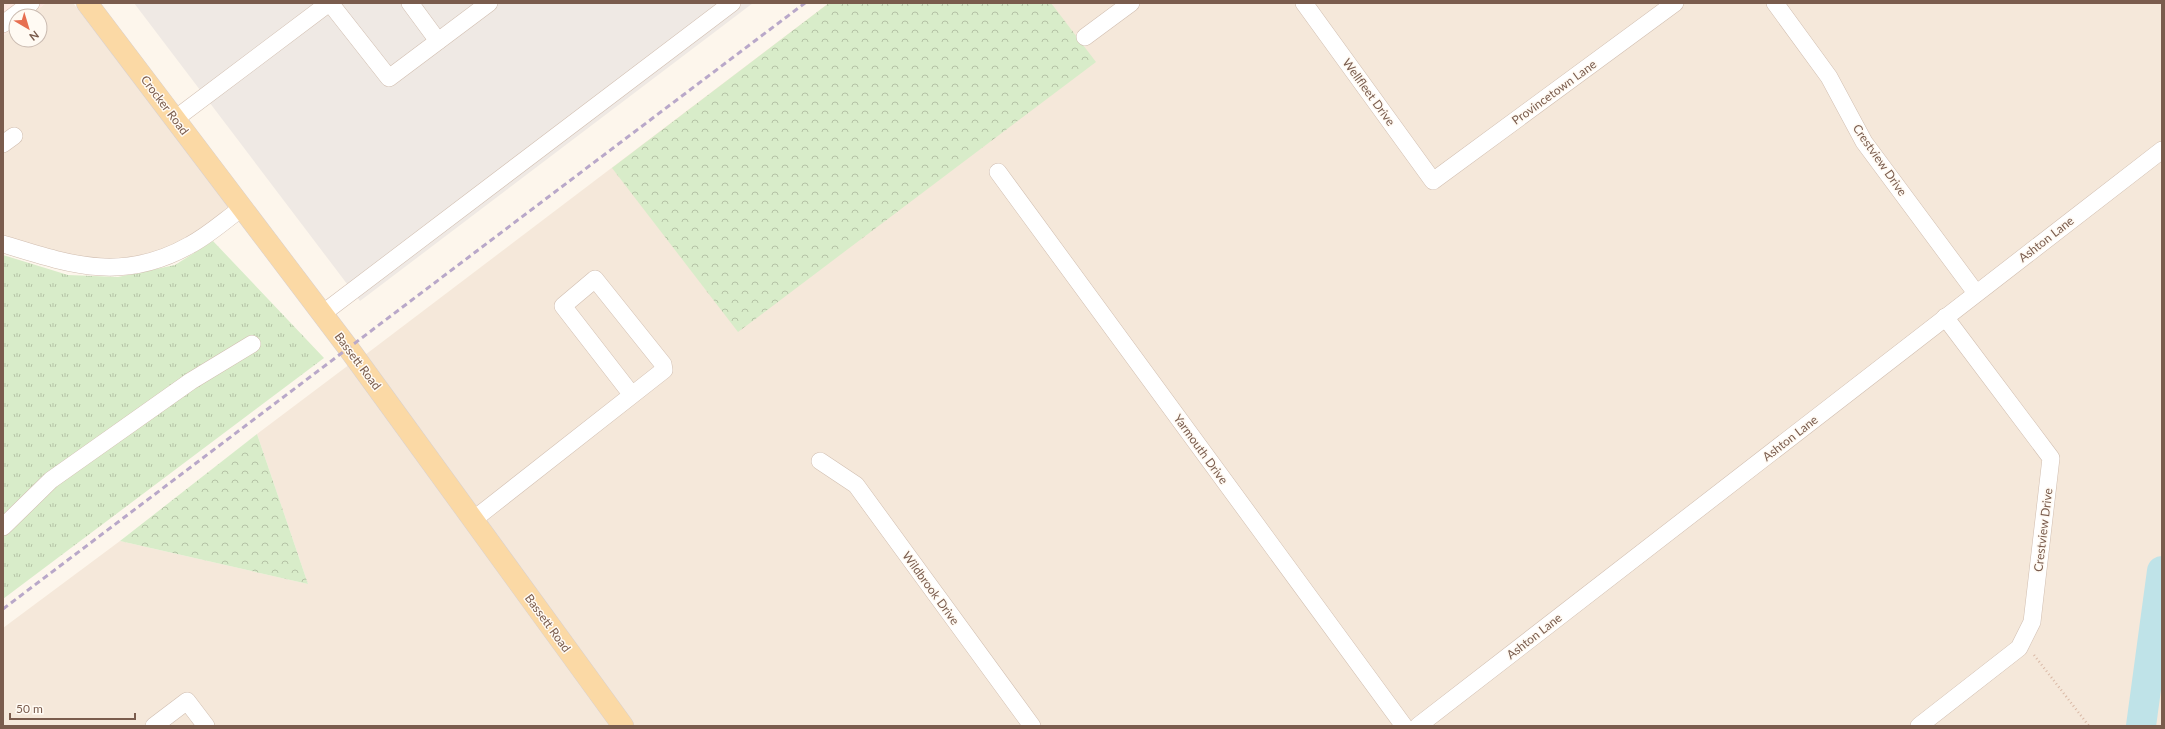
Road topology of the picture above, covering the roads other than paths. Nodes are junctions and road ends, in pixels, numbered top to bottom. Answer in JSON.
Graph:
{"nodes":[{"id":1,"x":31,"y":3,"type":"edge"},
{"id":2,"x":87,"y":3,"type":"edge"},
{"id":3,"x":329,"y":3,"type":"edge"},
{"id":4,"x":410,"y":3,"type":"edge"},
{"id":5,"x":732,"y":3,"type":"edge"},
{"id":6,"x":1131,"y":3,"type":"edge"},
{"id":7,"x":1304,"y":3,"type":"edge"},
{"id":8,"x":1675,"y":3,"type":"edge"},
{"id":9,"x":1775,"y":3,"type":"edge"},
{"id":10,"x":479,"y":6,"type":"edge"},
{"id":11,"x":3,"y":24,"type":"edge"},
{"id":12,"x":1085,"y":37,"type":"dead end"},
{"id":13,"x":438,"y":41,"type":"junction"},
{"id":14,"x":175,"y":120,"type":"junction"},
{"id":15,"x":2162,"y":150,"type":"edge"},
{"id":16,"x":998,"y":172,"type":"dead end"},
{"id":17,"x":1433,"y":181,"type":"joint"},
{"id":18,"x":242,"y":208,"type":"junction"},
{"id":19,"x":3,"y":244,"type":"edge"},
{"id":20,"x":1976,"y":293,"type":"junction"},
{"id":21,"x":322,"y":314,"type":"junction"},
{"id":22,"x":1945,"y":317,"type":"junction"},
{"id":23,"x":252,"y":344,"type":"dead end"},
{"id":24,"x":632,"y":395,"type":"junction"},
{"id":25,"x":820,"y":461,"type":"dead end"},
{"id":26,"x":474,"y":520,"type":"junction"},
{"id":27,"x":3,"y":527,"type":"edge"},
{"id":28,"x":154,"y":726,"type":"edge"},
{"id":29,"x":206,"y":726,"type":"edge"},
{"id":30,"x":623,"y":726,"type":"edge"},
{"id":31,"x":1032,"y":726,"type":"edge"},
{"id":32,"x":1404,"y":726,"type":"edge"},
{"id":33,"x":1418,"y":726,"type":"edge"},
{"id":34,"x":1919,"y":726,"type":"edge"}],
"edges":[{"from":1,"to":11,"type":"street"},
{"from":2,"to":14,"type":"main road","name":"Crocker Road"},
{"from":3,"to":13,"type":"street"},
{"from":3,"to":14,"type":"street"},
{"from":4,"to":13,"type":"street"},
{"from":5,"to":21,"type":"street"},
{"from":6,"to":12,"type":"street"},
{"from":7,"to":17,"type":"street","name":"Wellfleet Drive"},
{"from":8,"to":17,"type":"street","name":"Provincetown Lane"},
{"from":9,"to":20,"type":"street","name":"Crestview Drive"},
{"from":10,"to":13,"type":"street"},
{"from":14,"to":18,"type":"main road","name":"Crocker Road"},
{"from":15,"to":20,"type":"street","name":"Ashton Lane"},
{"from":16,"to":32,"type":"street","name":"Yarmouth Drive"},
{"from":18,"to":19,"type":"street"},
{"from":18,"to":21,"type":"main road","name":"Bassett Road"},
{"from":20,"to":22,"type":"street","name":"Ashton Lane"},
{"from":21,"to":26,"type":"main road","name":"Bassett Road"},
{"from":22,"to":33,"type":"street","name":"Ashton Lane"},
{"from":22,"to":34,"type":"street","name":"Crestview Drive"},
{"from":23,"to":27,"type":"street"},
{"from":24,"to":24,"type":"street"},
{"from":24,"to":26,"type":"street"},
{"from":25,"to":31,"type":"street","name":"Wildbrook Drive"},
{"from":26,"to":30,"type":"main road","name":"Bassett Road"},
{"from":28,"to":29,"type":"street"}]}
